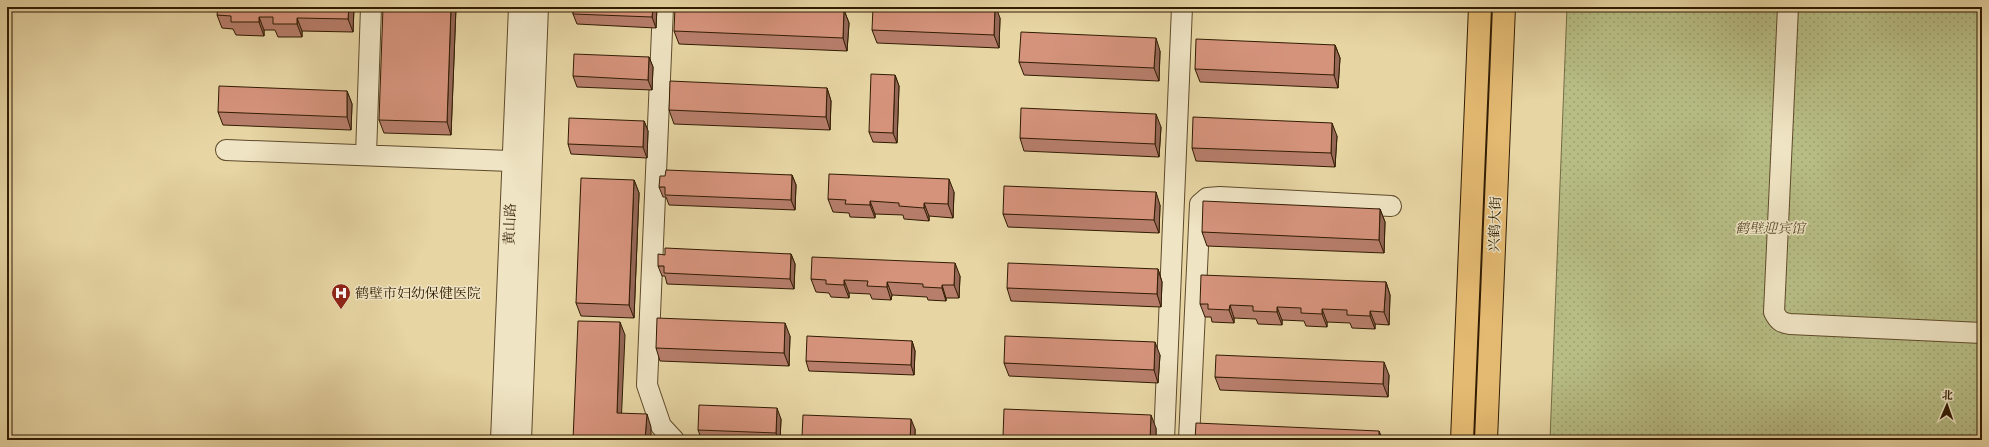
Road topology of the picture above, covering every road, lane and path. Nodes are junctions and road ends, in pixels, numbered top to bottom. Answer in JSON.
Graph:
{"nodes":[{"id":1,"x":371,"y":7,"type":"edge"},
{"id":2,"x":518,"y":7,"type":"edge"},
{"id":3,"x":538,"y":7,"type":"edge"},
{"id":4,"x":663,"y":7,"type":"edge"},
{"id":5,"x":1182,"y":7,"type":"edge"},
{"id":6,"x":1480,"y":7,"type":"edge"},
{"id":7,"x":1504,"y":7,"type":"edge"},
{"id":8,"x":1788,"y":7,"type":"edge"},
{"id":9,"x":226,"y":150,"type":"dead end"},
{"id":10,"x":366,"y":155,"type":"junction"},
{"id":11,"x":512,"y":161,"type":"junction"},
{"id":12,"x":1391,"y":206,"type":"dead end"},
{"id":13,"x":1982,"y":333,"type":"edge"},
{"id":14,"x":501,"y":440,"type":"edge"},
{"id":15,"x":520,"y":440,"type":"edge"},
{"id":16,"x":674,"y":440,"type":"edge"},
{"id":17,"x":1164,"y":440,"type":"edge"},
{"id":18,"x":1189,"y":440,"type":"edge"},
{"id":19,"x":1462,"y":440,"type":"edge"},
{"id":20,"x":1486,"y":440,"type":"edge"}],
"edges":[{"from":1,"to":10,"type":"street"},
{"from":2,"to":11,"type":"street","name":"黄山路"},
{"from":3,"to":15,"type":"street","name":"黄山路"},
{"from":4,"to":16,"type":"street"},
{"from":5,"to":17,"type":"street"},
{"from":6,"to":19,"type":"main road","name":"兴鹤大街"},
{"from":7,"to":20,"type":"main road","name":"兴鹤大街"},
{"from":8,"to":13,"type":"street"},
{"from":9,"to":10,"type":"street"},
{"from":10,"to":11,"type":"street"},
{"from":11,"to":14,"type":"street","name":"黄山路"},
{"from":12,"to":18,"type":"street"}]}
